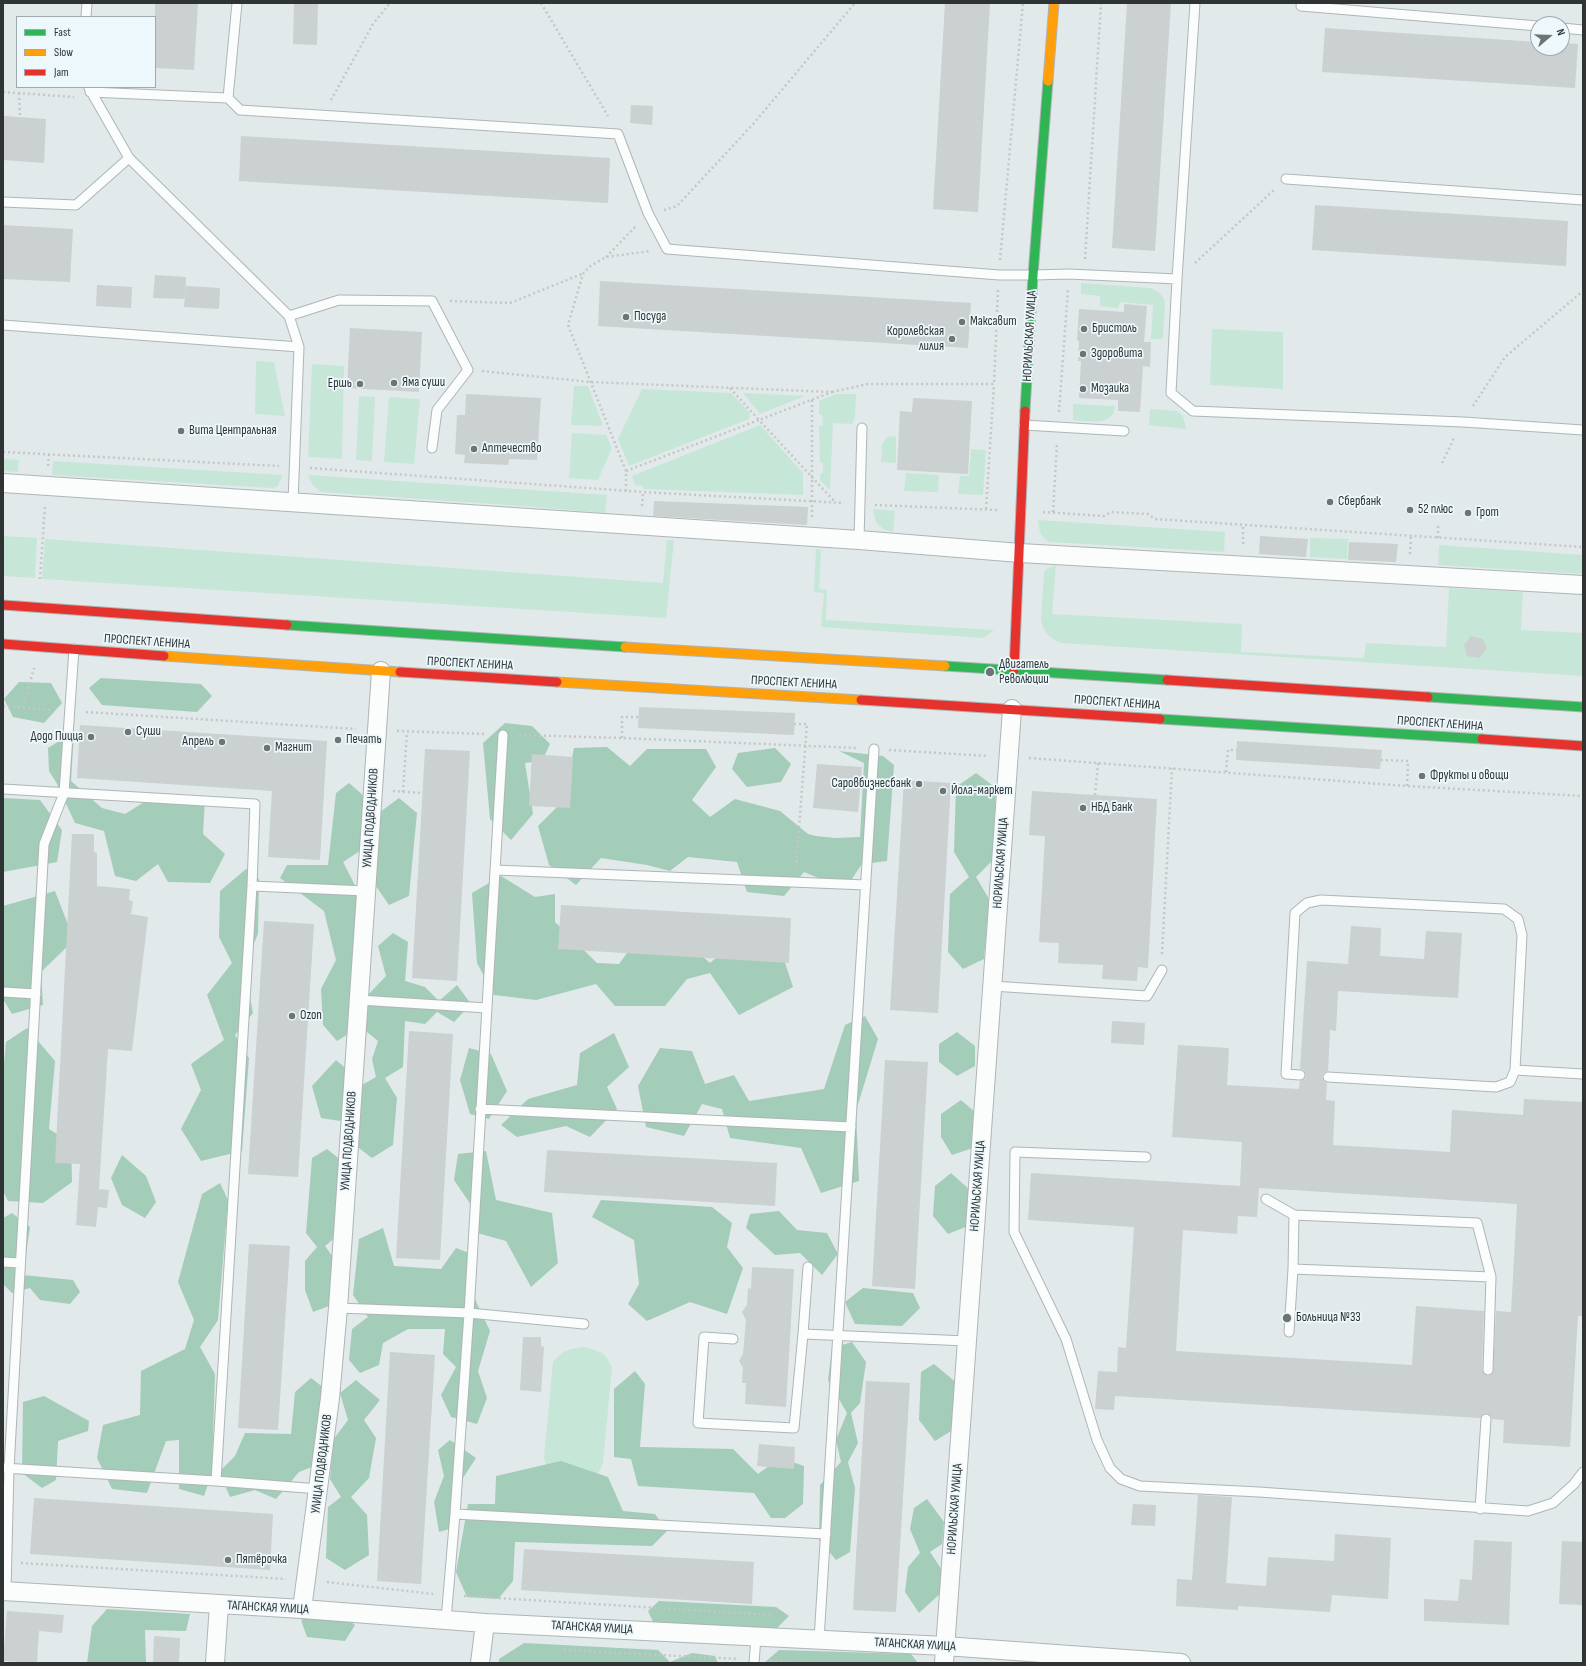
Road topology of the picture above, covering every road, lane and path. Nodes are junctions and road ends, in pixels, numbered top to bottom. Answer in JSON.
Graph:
{"nodes":[{"id":1,"x":87,"y":3,"type":"edge"},
{"id":2,"x":237,"y":3,"type":"edge"},
{"id":3,"x":390,"y":3,"type":"edge"},
{"id":4,"x":541,"y":3,"type":"edge"},
{"id":5,"x":855,"y":3,"type":"edge"},
{"id":6,"x":1022,"y":3,"type":"edge"},
{"id":7,"x":1054,"y":3,"type":"edge"},
{"id":8,"x":1195,"y":3,"type":"edge"},
{"id":9,"x":1301,"y":6,"type":"dead end"},
{"id":10,"x":86,"y":16,"type":"edge"},
{"id":11,"x":1530,"y":25,"type":"edge"},
{"id":12,"x":1570,"y":29,"type":"edge"},
{"id":13,"x":1583,"y":30,"type":"edge"},
{"id":14,"x":89,"y":89,"type":"edge"},
{"id":15,"x":3,"y":92,"type":"edge"},
{"id":16,"x":20,"y":93,"type":"junction"},
{"id":17,"x":228,"y":98,"type":"junction"},
{"id":18,"x":322,"y":116,"type":"junction"},
{"id":19,"x":20,"y":117,"type":"dead end"},
{"id":20,"x":618,"y":134,"type":"junction"},
{"id":21,"x":129,"y":158,"type":"junction"},
{"id":22,"x":1286,"y":179,"type":"joint"},
{"id":23,"x":1583,"y":200,"type":"edge"},
{"id":24,"x":3,"y":202,"type":"edge"},
{"id":25,"x":648,"y":213,"type":"junction"},
{"id":26,"x":668,"y":249,"type":"junction"},
{"id":27,"x":606,"y":257,"type":"junction"},
{"id":28,"x":582,"y":274,"type":"junction"},
{"id":29,"x":999,"y":275,"type":"junction"},
{"id":30,"x":1033,"y":275,"type":"junction"},
{"id":31,"x":1177,"y":279,"type":"junction"},
{"id":32,"x":1583,"y":291,"type":"edge"},
{"id":33,"x":432,"y":301,"type":"junction"},
{"id":34,"x":289,"y":316,"type":"junction"},
{"id":35,"x":3,"y":325,"type":"edge"},
{"id":36,"x":299,"y":348,"type":"junction"},
{"id":37,"x":468,"y":370,"type":"junction"},
{"id":38,"x":590,"y":382,"type":"junction"},
{"id":39,"x":994,"y":384,"type":"junction"},
{"id":40,"x":730,"y":388,"type":"junction"},
{"id":41,"x":832,"y":392,"type":"junction"},
{"id":42,"x":812,"y":400,"type":"junction"},
{"id":43,"x":759,"y":420,"type":"junction"},
{"id":44,"x":1463,"y":422,"type":"junction"},
{"id":45,"x":1024,"y":425,"type":"junction"},
{"id":46,"x":862,"y":428,"type":"dead end"},
{"id":47,"x":1583,"y":430,"type":"edge"},
{"id":48,"x":1124,"y":432,"type":"dead end"},
{"id":49,"x":432,"y":448,"type":"dead end"},
{"id":50,"x":3,"y":452,"type":"edge"},
{"id":51,"x":48,"y":454,"type":"junction"},
{"id":52,"x":1442,"y":463,"type":"dead end"},
{"id":53,"x":294,"y":467,"type":"junction"},
{"id":54,"x":626,"y":471,"type":"junction"},
{"id":55,"x":812,"y":477,"type":"junction"},
{"id":56,"x":3,"y":483,"type":"edge"},
{"id":57,"x":46,"y":486,"type":"junction"},
{"id":58,"x":626,"y":491,"type":"junction"},
{"id":59,"x":643,"y":492,"type":"junction"},
{"id":60,"x":293,"y":502,"type":"junction"},
{"id":61,"x":812,"y":502,"type":"junction"},
{"id":62,"x":836,"y":503,"type":"junction"},
{"id":63,"x":860,"y":504,"type":"junction"},
{"id":64,"x":642,"y":508,"type":"dead end"},
{"id":65,"x":986,"y":510,"type":"junction"},
{"id":66,"x":1020,"y":511,"type":"junction"},
{"id":67,"x":1438,"y":524,"type":"dead end"},
{"id":68,"x":1243,"y":526,"type":"junction"},
{"id":69,"x":1411,"y":536,"type":"junction"},
{"id":70,"x":1438,"y":538,"type":"junction"},
{"id":71,"x":859,"y":540,"type":"junction"},
{"id":72,"x":1248,"y":544,"type":"dead end"},
{"id":73,"x":1583,"y":547,"type":"edge"},
{"id":74,"x":1020,"y":553,"type":"junction"},
{"id":75,"x":1403,"y":554,"type":"dead end"},
{"id":76,"x":40,"y":579,"type":"dead end"},
{"id":77,"x":1583,"y":585,"type":"edge"},
{"id":78,"x":3,"y":605,"type":"edge"},
{"id":79,"x":3,"y":644,"type":"edge"},
{"id":80,"x":74,"y":649,"type":"junction"},
{"id":81,"x":34,"y":666,"type":"dead end"},
{"id":82,"x":1014,"y":670,"type":"junction"},
{"id":83,"x":381,"y":672,"type":"junction"},
{"id":84,"x":3,"y":706,"type":"edge"},
{"id":85,"x":1583,"y":707,"type":"edge"},
{"id":86,"x":23,"y":708,"type":"junction"},
{"id":87,"x":1012,"y":709,"type":"junction"},
{"id":88,"x":70,"y":711,"type":"junction"},
{"id":89,"x":638,"y":717,"type":"dead end"},
{"id":90,"x":794,"y":724,"type":"dead end"},
{"id":91,"x":377,"y":731,"type":"junction"},
{"id":92,"x":407,"y":732,"type":"junction"},
{"id":93,"x":503,"y":735,"type":"junction"},
{"id":94,"x":622,"y":738,"type":"junction"},
{"id":95,"x":806,"y":746,"type":"junction"},
{"id":96,"x":1583,"y":746,"type":"edge"},
{"id":97,"x":874,"y":749,"type":"junction"},
{"id":98,"x":1237,"y":750,"type":"dead end"},
{"id":99,"x":1009,"y":757,"type":"junction"},
{"id":100,"x":1381,"y":760,"type":"dead end"},
{"id":101,"x":1098,"y":763,"type":"junction"},
{"id":102,"x":1172,"y":768,"type":"junction"},
{"id":103,"x":1226,"y":772,"type":"junction"},
{"id":104,"x":1406,"y":786,"type":"junction"},
{"id":105,"x":3,"y":789,"type":"edge"},
{"id":106,"x":373,"y":790,"type":"junction"},
{"id":107,"x":403,"y":792,"type":"junction"},
{"id":108,"x":64,"y":793,"type":"junction"},
{"id":109,"x":423,"y":793,"type":"dead end"},
{"id":110,"x":1095,"y":795,"type":"dead end"},
{"id":111,"x":1583,"y":796,"type":"edge"},
{"id":112,"x":495,"y":870,"type":"junction"},
{"id":113,"x":795,"y":881,"type":"junction"},
{"id":114,"x":866,"y":884,"type":"junction"},
{"id":115,"x":252,"y":886,"type":"junction"},
{"id":116,"x":366,"y":891,"type":"junction"},
{"id":117,"x":1162,"y":970,"type":"joint"},
{"id":118,"x":992,"y":986,"type":"junction"},
{"id":119,"x":3,"y":992,"type":"edge"},
{"id":120,"x":36,"y":994,"type":"junction"},
{"id":121,"x":359,"y":1000,"type":"junction"},
{"id":122,"x":487,"y":1008,"type":"junction"},
{"id":123,"x":1516,"y":1070,"type":"junction"},
{"id":124,"x":1583,"y":1074,"type":"edge"},
{"id":125,"x":1300,"y":1075,"type":"dead end"},
{"id":126,"x":1328,"y":1077,"type":"dead end"},
{"id":127,"x":480,"y":1109,"type":"junction"},
{"id":128,"x":851,"y":1127,"type":"junction"},
{"id":129,"x":1146,"y":1157,"type":"dead end"},
{"id":130,"x":1266,"y":1199,"type":"dead end"},
{"id":131,"x":1294,"y":1215,"type":"junction"},
{"id":132,"x":3,"y":1262,"type":"edge"},
{"id":133,"x":20,"y":1263,"type":"junction"},
{"id":134,"x":808,"y":1267,"type":"dead end"},
{"id":135,"x":1293,"y":1269,"type":"junction"},
{"id":136,"x":1491,"y":1277,"type":"junction"},
{"id":137,"x":338,"y":1308,"type":"junction"},
{"id":138,"x":469,"y":1313,"type":"junction"},
{"id":139,"x":584,"y":1324,"type":"dead end"},
{"id":140,"x":1289,"y":1332,"type":"dead end"},
{"id":141,"x":803,"y":1334,"type":"junction"},
{"id":142,"x":838,"y":1337,"type":"junction"},
{"id":143,"x":733,"y":1339,"type":"dead end"},
{"id":144,"x":967,"y":1342,"type":"junction"},
{"id":145,"x":1488,"y":1370,"type":"dead end"},
{"id":146,"x":1486,"y":1419,"type":"dead end"},
{"id":147,"x":6,"y":1468,"type":"edge"},
{"id":148,"x":1583,"y":1472,"type":"edge"},
{"id":149,"x":216,"y":1481,"type":"junction"},
{"id":150,"x":319,"y":1488,"type":"junction"},
{"id":151,"x":1480,"y":1509,"type":"junction"},
{"id":152,"x":455,"y":1514,"type":"junction"},
{"id":153,"x":826,"y":1534,"type":"junction"},
{"id":154,"x":7,"y":1563,"type":"junction"},
{"id":155,"x":306,"y":1580,"type":"junction"},
{"id":156,"x":4,"y":1591,"type":"edge"},
{"id":157,"x":448,"y":1595,"type":"junction"},
{"id":158,"x":219,"y":1605,"type":"junction"},
{"id":159,"x":302,"y":1609,"type":"junction"},
{"id":160,"x":781,"y":1615,"type":"dead end"},
{"id":161,"x":446,"y":1620,"type":"junction"},
{"id":162,"x":484,"y":1623,"type":"junction"},
{"id":163,"x":756,"y":1637,"type":"junction"},
{"id":164,"x":819,"y":1640,"type":"junction"},
{"id":165,"x":560,"y":1650,"type":"dead end"},
{"id":166,"x":944,"y":1655,"type":"edge"},
{"id":167,"x":1059,"y":1659,"type":"edge"},
{"id":168,"x":754,"y":1662,"type":"edge"},
{"id":169,"x":215,"y":1663,"type":"edge"},
{"id":170,"x":480,"y":1663,"type":"edge"},
{"id":171,"x":810,"y":1663,"type":"edge"},
{"id":172,"x":1175,"y":1663,"type":"edge"},
{"id":173,"x":1181,"y":1663,"type":"edge"}],
"edges":[{"from":1,"to":10,"type":"lane"},
{"from":2,"to":17,"type":"lane"},
{"from":3,"to":18,"type":"path"},
{"from":4,"to":20,"type":"path"},
{"from":5,"to":25,"type":"path"},
{"from":6,"to":29,"type":"path"},
{"from":7,"to":30,"type":"main road","name":"НОРИЛЬСКАЯ УЛИЦА"},
{"from":8,"to":31,"type":"lane"},
{"from":9,"to":11,"type":"lane"},
{"from":12,"to":13,"type":"lane"},
{"from":14,"to":16,"type":"path"},
{"from":14,"to":17,"type":"lane"},
{"from":14,"to":21,"type":"lane"},
{"from":15,"to":16,"type":"path"},
{"from":16,"to":19,"type":"path"},
{"from":17,"to":18,"type":"lane"},
{"from":18,"to":20,"type":"lane"},
{"from":20,"to":25,"type":"lane"},
{"from":21,"to":24,"type":"lane"},
{"from":21,"to":34,"type":"lane"},
{"from":22,"to":23,"type":"lane"},
{"from":22,"to":31,"type":"path"},
{"from":25,"to":26,"type":"lane"},
{"from":25,"to":27,"type":"path"},
{"from":26,"to":27,"type":"path"},
{"from":26,"to":29,"type":"lane"},
{"from":27,"to":28,"type":"path"},
{"from":28,"to":33,"type":"path"},
{"from":28,"to":38,"type":"path"},
{"from":29,"to":30,"type":"lane"},
{"from":29,"to":39,"type":"path"},
{"from":30,"to":31,"type":"lane"},
{"from":30,"to":45,"type":"main road","name":"НОРИЛЬСКАЯ УЛИЦА"},
{"from":31,"to":44,"type":"lane"},
{"from":32,"to":44,"type":"path"},
{"from":33,"to":34,"type":"lane"},
{"from":33,"to":37,"type":"lane"},
{"from":34,"to":36,"type":"lane"},
{"from":35,"to":36,"type":"lane"},
{"from":36,"to":53,"type":"lane"},
{"from":37,"to":38,"type":"path"},
{"from":37,"to":49,"type":"lane"},
{"from":38,"to":40,"type":"path"},
{"from":38,"to":54,"type":"path"},
{"from":39,"to":41,"type":"path"},
{"from":39,"to":65,"type":"path"},
{"from":40,"to":41,"type":"path"},
{"from":40,"to":43,"type":"path"},
{"from":41,"to":42,"type":"path"},
{"from":42,"to":43,"type":"path"},
{"from":42,"to":55,"type":"path"},
{"from":43,"to":54,"type":"path"},
{"from":43,"to":55,"type":"path"},
{"from":44,"to":47,"type":"lane"},
{"from":44,"to":52,"type":"path"},
{"from":45,"to":48,"type":"lane"},
{"from":45,"to":66,"type":"main road","name":"НОРИЛЬСКАЯ УЛИЦА"},
{"from":46,"to":63,"type":"lane"},
{"from":50,"to":51,"type":"path"},
{"from":51,"to":53,"type":"path"},
{"from":51,"to":57,"type":"path"},
{"from":53,"to":58,"type":"path"},
{"from":53,"to":60,"type":"lane"},
{"from":54,"to":58,"type":"path"},
{"from":55,"to":61,"type":"path"},
{"from":55,"to":62,"type":"path"},
{"from":56,"to":57,"type":"street"},
{"from":57,"to":60,"type":"street"},
{"from":57,"to":76,"type":"path"},
{"from":58,"to":59,"type":"path"},
{"from":59,"to":61,"type":"path"},
{"from":59,"to":64,"type":"path"},
{"from":60,"to":71,"type":"street"},
{"from":61,"to":62,"type":"path"},
{"from":62,"to":63,"type":"path"},
{"from":63,"to":65,"type":"path"},
{"from":63,"to":71,"type":"lane"},
{"from":65,"to":66,"type":"path"},
{"from":66,"to":68,"type":"path"},
{"from":66,"to":74,"type":"main road","name":"НОРИЛЬСКАЯ УЛИЦА"},
{"from":67,"to":70,"type":"path"},
{"from":68,"to":69,"type":"path"},
{"from":68,"to":72,"type":"path"},
{"from":69,"to":70,"type":"path"},
{"from":69,"to":75,"type":"path"},
{"from":70,"to":73,"type":"path"},
{"from":71,"to":74,"type":"street"},
{"from":74,"to":77,"type":"street"},
{"from":74,"to":82,"type":"main road","name":"НОРИЛЬСКАЯ УЛИЦА"},
{"from":78,"to":82,"type":"main road","name":"ПРОСПЕКТ ЛЕНИНА"},
{"from":79,"to":80,"type":"main road","name":"ПРОСПЕКТ ЛЕНИНА"},
{"from":80,"to":83,"type":"main road","name":"ПРОСПЕКТ ЛЕНИНА"},
{"from":80,"to":88,"type":"lane"},
{"from":81,"to":86,"type":"path"},
{"from":82,"to":85,"type":"main road","name":"ПРОСПЕКТ ЛЕНИНА"},
{"from":83,"to":87,"type":"main road","name":"ПРОСПЕКТ ЛЕНИНА"},
{"from":83,"to":91,"type":"street","name":"УЛИЦА ПОДВОДНИКОВ"},
{"from":84,"to":86,"type":"path"},
{"from":86,"to":88,"type":"path"},
{"from":87,"to":96,"type":"main road","name":"ПРОСПЕКТ ЛЕНИНА"},
{"from":87,"to":99,"type":"street","name":"НОРИЛЬСКАЯ УЛИЦА"},
{"from":88,"to":91,"type":"path"},
{"from":88,"to":108,"type":"lane"},
{"from":89,"to":94,"type":"path"},
{"from":90,"to":95,"type":"path"},
{"from":91,"to":92,"type":"path"},
{"from":91,"to":106,"type":"street","name":"УЛИЦА ПОДВОДНИКОВ"},
{"from":92,"to":93,"type":"path"},
{"from":92,"to":107,"type":"path"},
{"from":93,"to":94,"type":"path"},
{"from":93,"to":112,"type":"lane"},
{"from":94,"to":95,"type":"path"},
{"from":95,"to":97,"type":"path"},
{"from":95,"to":113,"type":"path"},
{"from":97,"to":99,"type":"path"},
{"from":97,"to":114,"type":"lane"},
{"from":98,"to":103,"type":"path"},
{"from":99,"to":101,"type":"path"},
{"from":99,"to":118,"type":"street","name":"НОРИЛЬСКАЯ УЛИЦА"},
{"from":100,"to":104,"type":"path"},
{"from":101,"to":102,"type":"path"},
{"from":101,"to":110,"type":"path"},
{"from":102,"to":103,"type":"path"},
{"from":102,"to":117,"type":"path"},
{"from":103,"to":104,"type":"path"},
{"from":104,"to":111,"type":"path"},
{"from":105,"to":108,"type":"lane"},
{"from":106,"to":107,"type":"path"},
{"from":106,"to":116,"type":"street","name":"УЛИЦА ПОДВОДНИКОВ"},
{"from":107,"to":109,"type":"path"},
{"from":108,"to":115,"type":"lane"},
{"from":108,"to":120,"type":"lane"},
{"from":112,"to":113,"type":"lane"},
{"from":112,"to":122,"type":"lane"},
{"from":113,"to":114,"type":"lane"},
{"from":114,"to":128,"type":"lane"},
{"from":115,"to":116,"type":"lane"},
{"from":115,"to":149,"type":"lane"},
{"from":116,"to":121,"type":"street","name":"УЛИЦА ПОДВОДНИКОВ"},
{"from":117,"to":118,"type":"lane"},
{"from":118,"to":144,"type":"street","name":"НОРИЛЬСКАЯ УЛИЦА"},
{"from":119,"to":120,"type":"lane"},
{"from":120,"to":133,"type":"lane"},
{"from":121,"to":122,"type":"lane"},
{"from":121,"to":137,"type":"street","name":"УЛИЦА ПОДВОДНИКОВ"},
{"from":122,"to":127,"type":"lane"},
{"from":123,"to":124,"type":"lane"},
{"from":123,"to":125,"type":"lane"},
{"from":123,"to":126,"type":"lane"},
{"from":127,"to":128,"type":"lane"},
{"from":127,"to":138,"type":"lane"},
{"from":128,"to":142,"type":"lane"},
{"from":129,"to":151,"type":"lane"},
{"from":130,"to":131,"type":"lane"},
{"from":131,"to":135,"type":"lane"},
{"from":131,"to":136,"type":"lane"},
{"from":132,"to":133,"type":"lane"},
{"from":133,"to":147,"type":"lane"},
{"from":134,"to":141,"type":"lane"},
{"from":135,"to":136,"type":"lane"},
{"from":135,"to":140,"type":"lane"},
{"from":136,"to":145,"type":"lane"},
{"from":137,"to":138,"type":"lane"},
{"from":137,"to":150,"type":"street","name":"УЛИЦА ПОДВОДНИКОВ"},
{"from":138,"to":139,"type":"lane"},
{"from":138,"to":152,"type":"lane"},
{"from":141,"to":142,"type":"lane"},
{"from":141,"to":143,"type":"lane"},
{"from":142,"to":144,"type":"lane"},
{"from":142,"to":153,"type":"lane"},
{"from":144,"to":166,"type":"street","name":"НОРИЛЬСКАЯ УЛИЦА"},
{"from":146,"to":151,"type":"lane"},
{"from":147,"to":149,"type":"lane"},
{"from":147,"to":154,"type":"lane"},
{"from":148,"to":151,"type":"lane"},
{"from":149,"to":150,"type":"lane"},
{"from":150,"to":155,"type":"street","name":"УЛИЦА ПОДВОДНИКОВ"},
{"from":152,"to":153,"type":"lane"},
{"from":152,"to":157,"type":"lane"},
{"from":153,"to":164,"type":"lane"},
{"from":154,"to":155,"type":"path"},
{"from":154,"to":156,"type":"lane"},
{"from":155,"to":157,"type":"path"},
{"from":155,"to":159,"type":"street","name":"УЛИЦА ПОДВОДНИКОВ"},
{"from":156,"to":158,"type":"street","name":"ТАГАНСКАЯ УЛИЦА"},
{"from":157,"to":160,"type":"path"},
{"from":157,"to":161,"type":"lane"},
{"from":158,"to":159,"type":"street","name":"ТАГАНСКАЯ УЛИЦА"},
{"from":158,"to":169,"type":"street"},
{"from":159,"to":161,"type":"street","name":"ТАГАНСКАЯ УЛИЦА"},
{"from":161,"to":162,"type":"street","name":"ТАГАНСКАЯ УЛИЦА"},
{"from":162,"to":163,"type":"street","name":"ТАГАНСКАЯ УЛИЦА"},
{"from":162,"to":170,"type":"street"},
{"from":163,"to":164,"type":"street","name":"ТАГАНСКАЯ УЛИЦА"},
{"from":163,"to":168,"type":"lane"},
{"from":164,"to":166,"type":"street","name":"ТАГАНСКАЯ УЛИЦА"},
{"from":165,"to":168,"type":"path"},
{"from":166,"to":167,"type":"street","name":"ТАГАНСКАЯ УЛИЦА"},
{"from":167,"to":172,"type":"street","name":"ТАГАНСКАЯ УЛИЦА"},
{"from":168,"to":171,"type":"path"},
{"from":172,"to":173,"type":"street","name":"ТАГАНСКАЯ УЛИЦА"}]}
